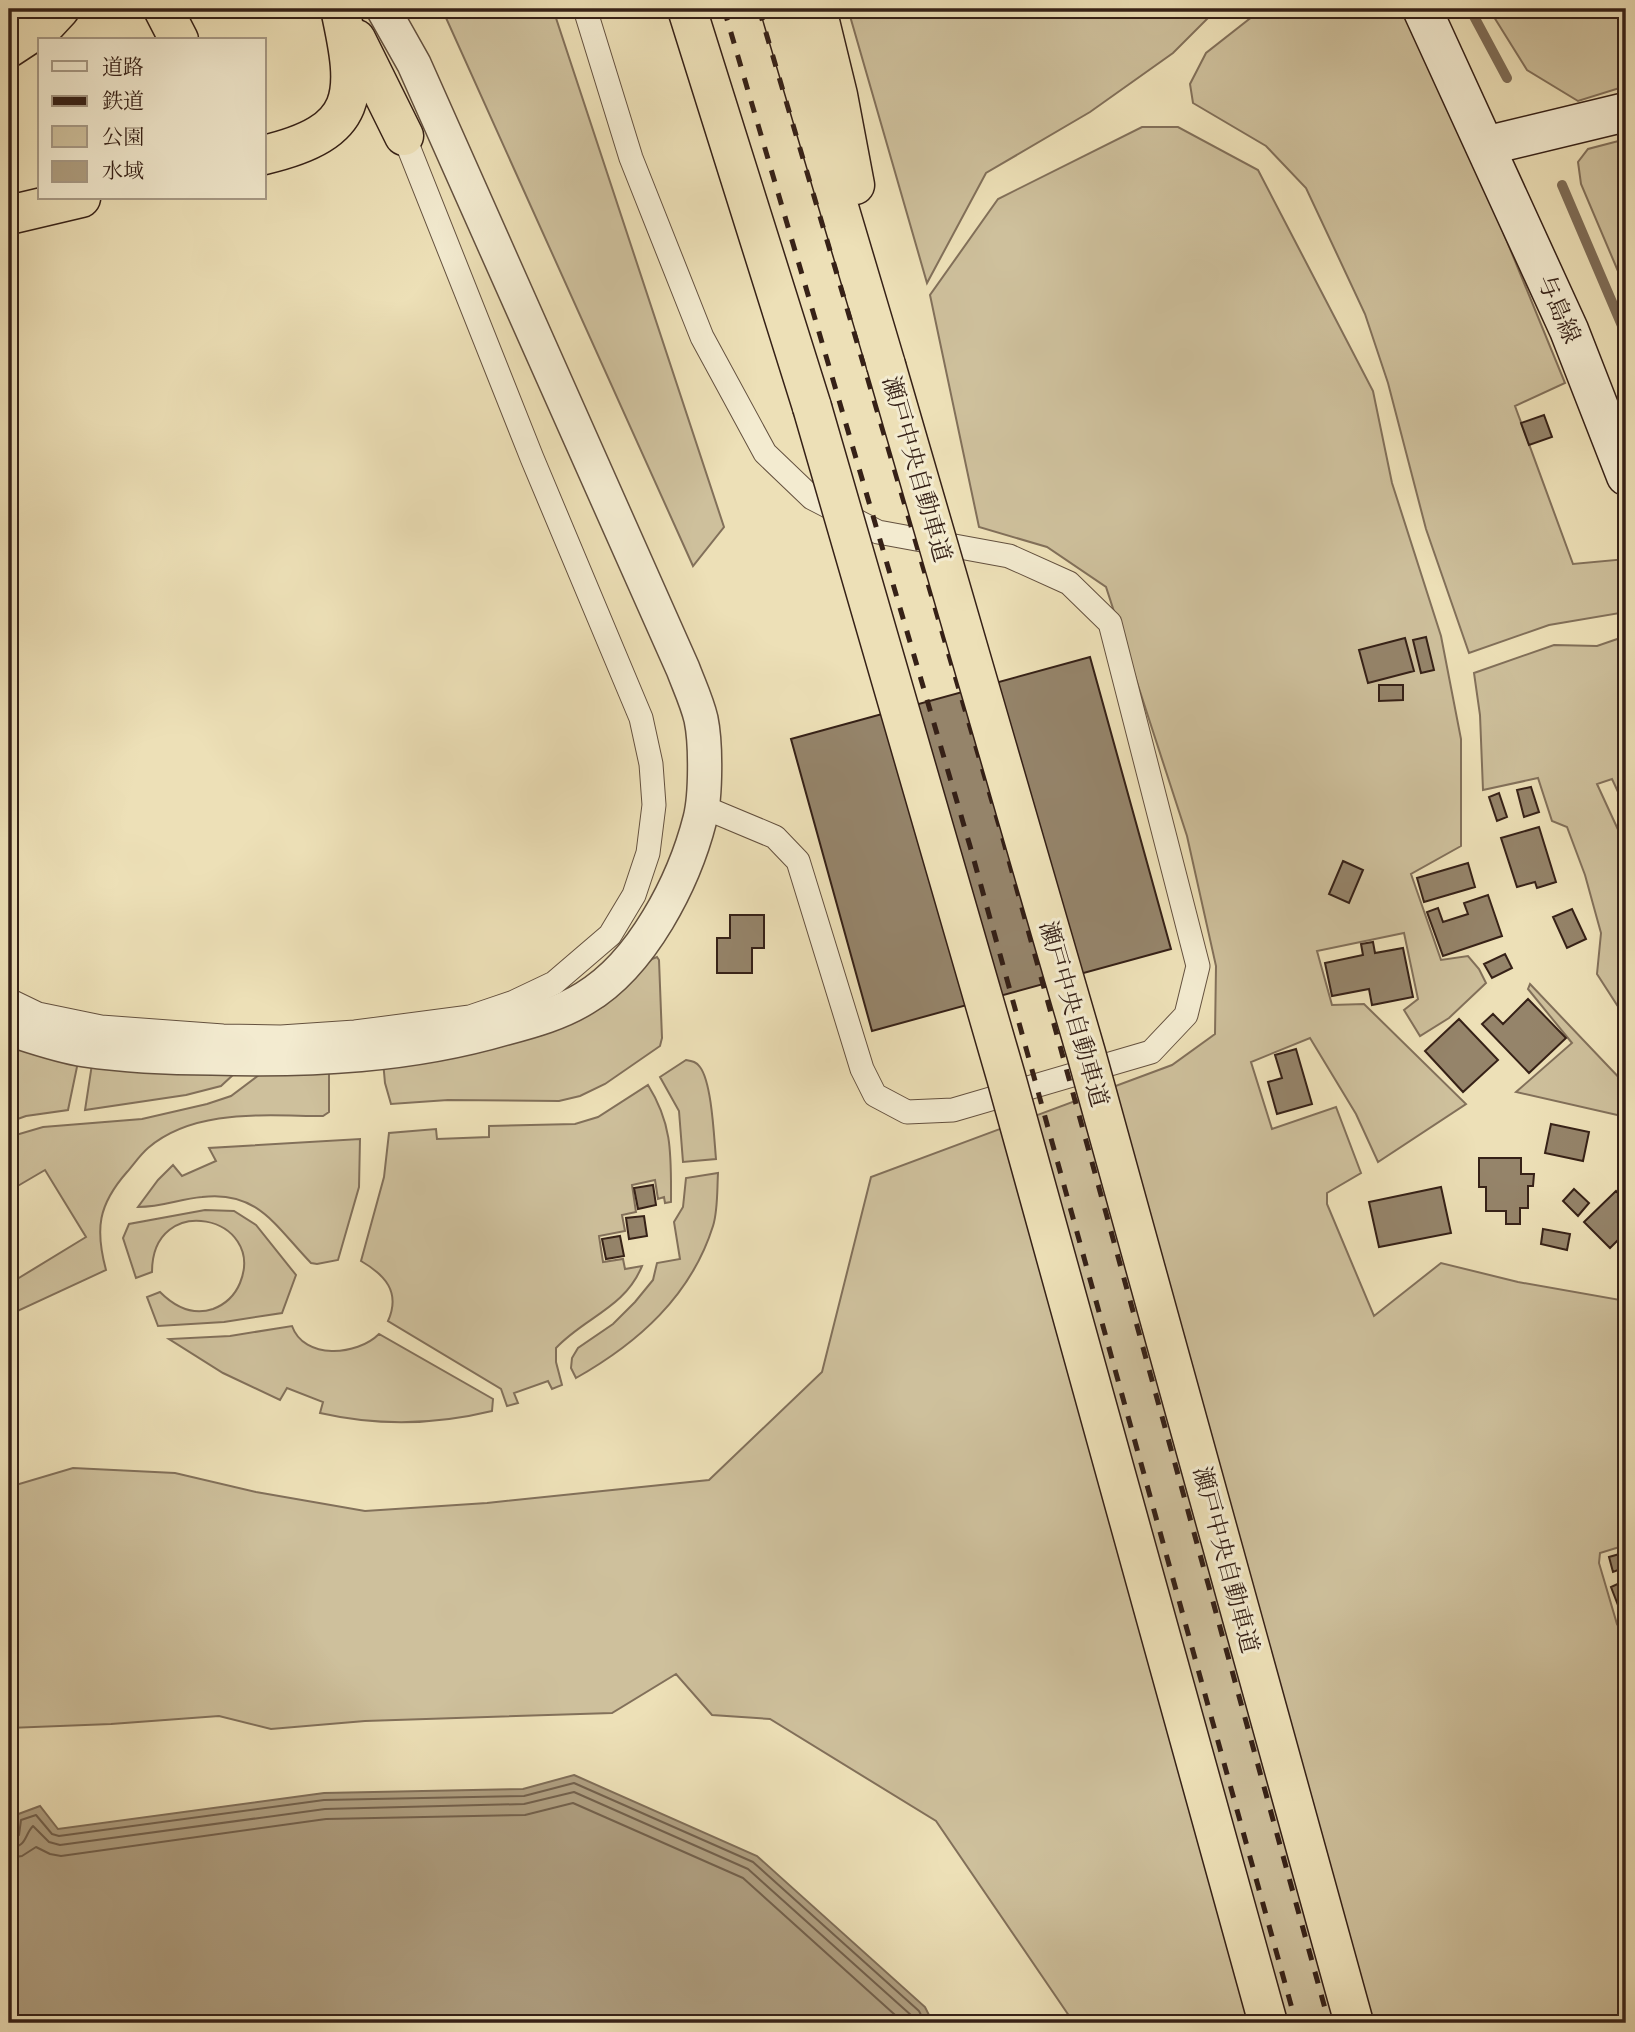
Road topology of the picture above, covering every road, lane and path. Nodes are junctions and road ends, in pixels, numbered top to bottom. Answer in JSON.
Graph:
{"nodes":[{"id":1,"x":60,"y":9,"type":"edge"},
{"id":2,"x":163,"y":9,"type":"edge"},
{"id":3,"x":340,"y":9,"type":"edge"},
{"id":4,"x":383,"y":9,"type":"edge"},
{"id":5,"x":585,"y":9,"type":"edge"},
{"id":6,"x":687,"y":9,"type":"edge"},
{"id":7,"x":700,"y":9,"type":"edge"},
{"id":8,"x":780,"y":9,"type":"edge"},
{"id":9,"x":817,"y":9,"type":"edge"},
{"id":10,"x":1422,"y":9,"type":"edge"},
{"id":11,"x":178,"y":38,"type":"edge"},
{"id":12,"x":9,"y":48,"type":"edge"},
{"id":13,"x":1626,"y":112,"type":"edge"},
{"id":14,"x":404,"y":136,"type":"joint"},
{"id":15,"x":1485,"y":146,"type":"junction"},
{"id":16,"x":275,"y":149,"type":"edge"},
{"id":17,"x":73,"y":200,"type":"edge"},
{"id":18,"x":9,"y":215,"type":"edge"},
{"id":19,"x":886,"y":365,"type":"junction"},
{"id":20,"x":812,"y":407,"type":"junction"},
{"id":21,"x":1626,"y":476,"type":"edge"},
{"id":22,"x":701,"y":806,"type":"junction"},
{"id":23,"x":9,"y":1000,"type":"edge"},
{"id":24,"x":9,"y":1029,"type":"edge"},
{"id":25,"x":1268,"y":2023,"type":"edge"},
{"id":26,"x":1354,"y":2023,"type":"edge"}],
"edges":[{"from":1,"to":12,"type":"highway"},
{"from":2,"to":11,"type":"highway"},
{"from":3,"to":14,"type":"highway"},
{"from":3,"to":16,"type":"highway"},
{"from":4,"to":22,"type":"street"},
{"from":5,"to":22,"type":"lane"},
{"from":6,"to":20,"type":"highway"},
{"from":7,"to":20,"type":"highway"},
{"from":8,"to":19,"type":"highway","name":"瀬戸中央自動車道"},
{"from":9,"to":19,"type":"highway"},
{"from":10,"to":15,"type":"main road","name":"与島線"},
{"from":13,"to":15,"type":"main road"},
{"from":14,"to":23,"type":"lane"},
{"from":15,"to":21,"type":"main road","name":"与島線"},
{"from":17,"to":18,"type":"highway"},
{"from":19,"to":26,"type":"highway","name":"瀬戸中央自動車道","bridge":true},
{"from":20,"to":25,"type":"highway","bridge":true},
{"from":22,"to":24,"type":"street"}]}
